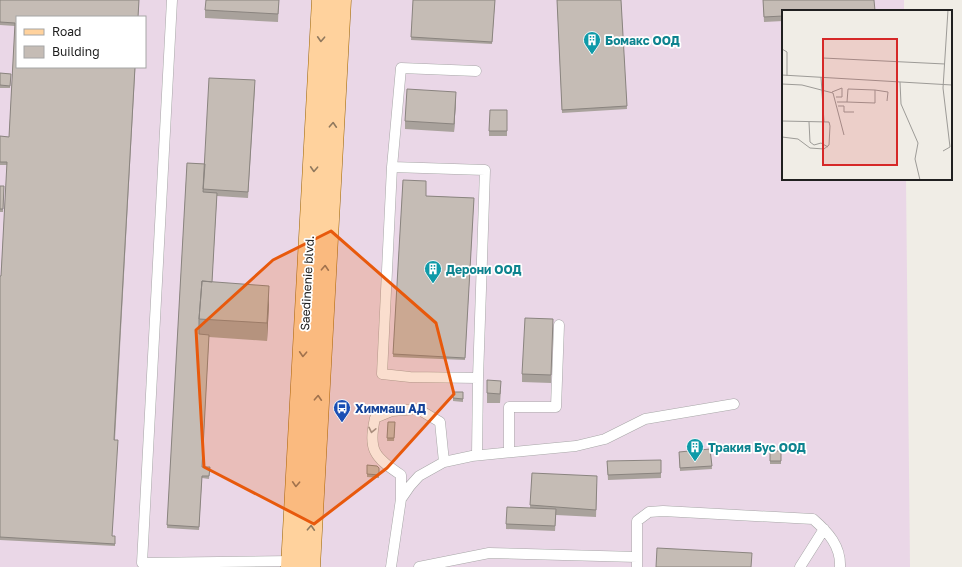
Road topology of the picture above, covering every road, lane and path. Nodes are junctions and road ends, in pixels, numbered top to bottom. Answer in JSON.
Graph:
{"nodes":[{"id":1,"x":172,"y":0,"type":"edge"},
{"id":2,"x":323,"y":0,"type":"edge"},
{"id":3,"x":340,"y":0,"type":"edge"},
{"id":4,"x":476,"y":71,"type":"dead end"},
{"id":5,"x":392,"y":167,"type":"junction"},
{"id":6,"x":558,"y":325,"type":"dead end"},
{"id":7,"x":478,"y":378,"type":"junction"},
{"id":8,"x":734,"y":404,"type":"dead end"},
{"id":9,"x":509,"y":452,"type":"junction"},
{"id":10,"x":477,"y":455,"type":"junction"},
{"id":11,"x":444,"y":462,"type":"junction"},
{"id":12,"x":401,"y":499,"type":"junction"},
{"id":13,"x":824,"y":529,"type":"junction"},
{"id":14,"x":637,"y":562,"type":"edge"},
{"id":15,"x":297,"y":565,"type":"edge"},
{"id":16,"x":391,"y":567,"type":"edge"},
{"id":17,"x":419,"y":567,"type":"edge"},
{"id":18,"x":800,"y":567,"type":"edge"},
{"id":19,"x":840,"y":567,"type":"edge"}],
"edges":[{"from":1,"to":15,"type":"lane"},
{"from":2,"to":15,"type":"main road","name":"Saedinenie blvd.","one_way":true},
{"from":15,"to":3,"type":"main road","name":"Saedinenie blvd.","one_way":true},
{"from":4,"to":5,"type":"lane"},
{"from":5,"to":7,"type":"lane"},
{"from":5,"to":7,"type":"lane"},
{"from":6,"to":9,"type":"lane"},
{"from":7,"to":10,"type":"lane"},
{"from":8,"to":9,"type":"lane"},
{"from":9,"to":10,"type":"lane"},
{"from":10,"to":11,"type":"lane"},
{"from":11,"to":12,"type":"lane"},
{"from":11,"to":12,"type":"lane","one_way":true},
{"from":12,"to":16,"type":"lane"},
{"from":13,"to":14,"type":"lane"},
{"from":13,"to":18,"type":"lane"},
{"from":13,"to":19,"type":"lane"},
{"from":14,"to":17,"type":"lane"}]}
